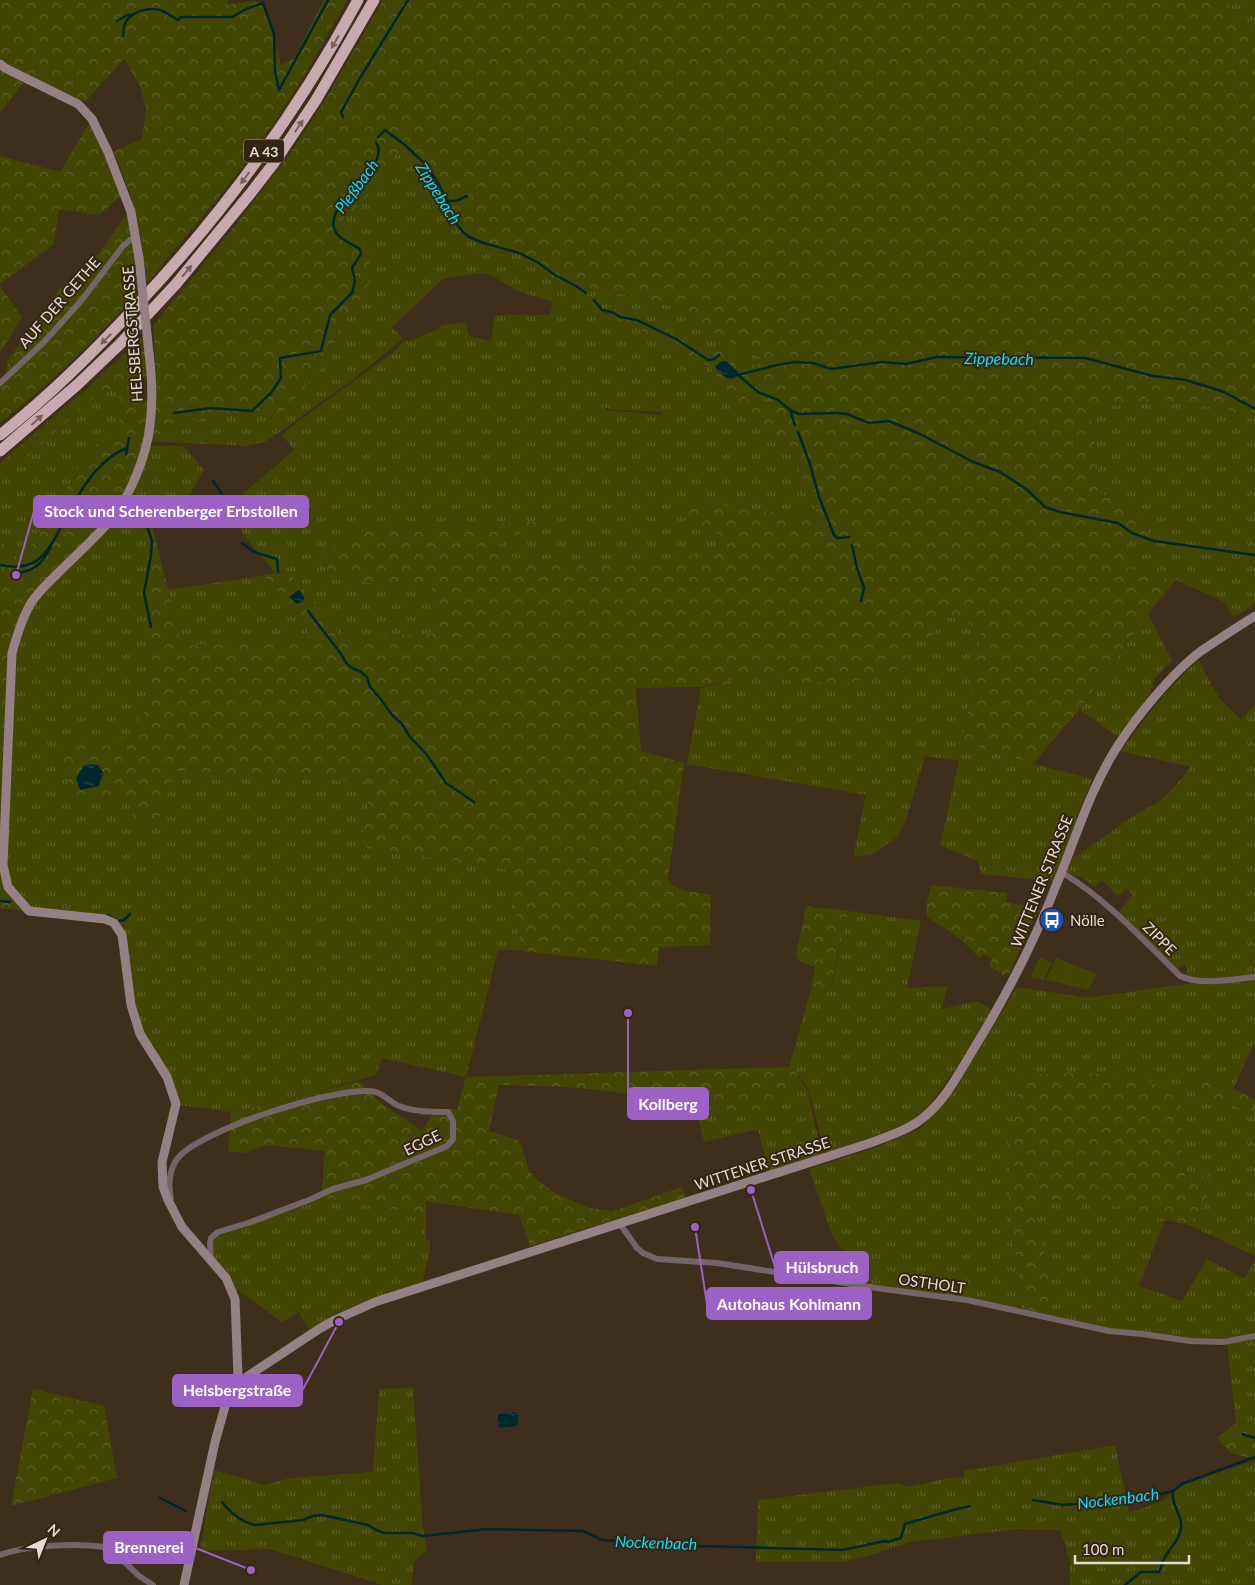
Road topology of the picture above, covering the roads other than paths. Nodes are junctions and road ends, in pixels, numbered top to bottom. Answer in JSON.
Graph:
{"nodes":[{"id":1,"x":358,"y":0,"type":"edge"},
{"id":2,"x":374,"y":0,"type":"edge"},
{"id":3,"x":0,"y":64,"type":"edge"},
{"id":4,"x":137,"y":238,"type":"junction"},
{"id":5,"x":0,"y":383,"type":"edge"},
{"id":6,"x":0,"y":435,"type":"edge"},
{"id":7,"x":0,"y":452,"type":"edge"},
{"id":8,"x":1255,"y":616,"type":"edge"},
{"id":9,"x":1061,"y":872,"type":"junction"},
{"id":10,"x":1255,"y":977,"type":"edge"},
{"id":11,"x":176,"y":1217,"type":"junction"},
{"id":12,"x":620,"y":1224,"type":"junction"},
{"id":13,"x":212,"y":1262,"type":"junction"},
{"id":14,"x":1255,"y":1336,"type":"edge"},
{"id":15,"x":240,"y":1382,"type":"junction"},
{"id":16,"x":0,"y":1555,"type":"edge"},
{"id":17,"x":152,"y":1585,"type":"edge"},
{"id":18,"x":184,"y":1585,"type":"edge"}],
"edges":[{"from":1,"to":6,"type":"highway","number":"A 43","one_way":true},
{"from":7,"to":2,"type":"highway","number":"A 43","one_way":true},
{"from":3,"to":4,"type":"main road","name":"HELSBERGSTRASSE"},
{"from":4,"to":5,"type":"street","name":"AUF DER GETHE"},
{"from":4,"to":11,"type":"main road","name":"HELSBERGSTRASSE","bridge":true},
{"from":8,"to":9,"type":"main road","name":"WITTENER STRASSE"},
{"from":9,"to":10,"type":"street","name":"ZIPPE"},
{"from":9,"to":12,"type":"main road","name":"WITTENER STRASSE"},
{"from":11,"to":13,"type":"main road","name":"HELSBERGSTRASSE"},
{"from":11,"to":13,"type":"street","name":"EGGE"},
{"from":12,"to":14,"type":"street","name":"OSTHOLT"},
{"from":12,"to":15,"type":"main road","name":"WITTENER STRASSE"},
{"from":13,"to":15,"type":"main road","name":"HELSBERGSTRASSE"},
{"from":15,"to":18,"type":"main road","name":"WITTENER STRASSE"},
{"from":16,"to":17,"type":"street"}]}
